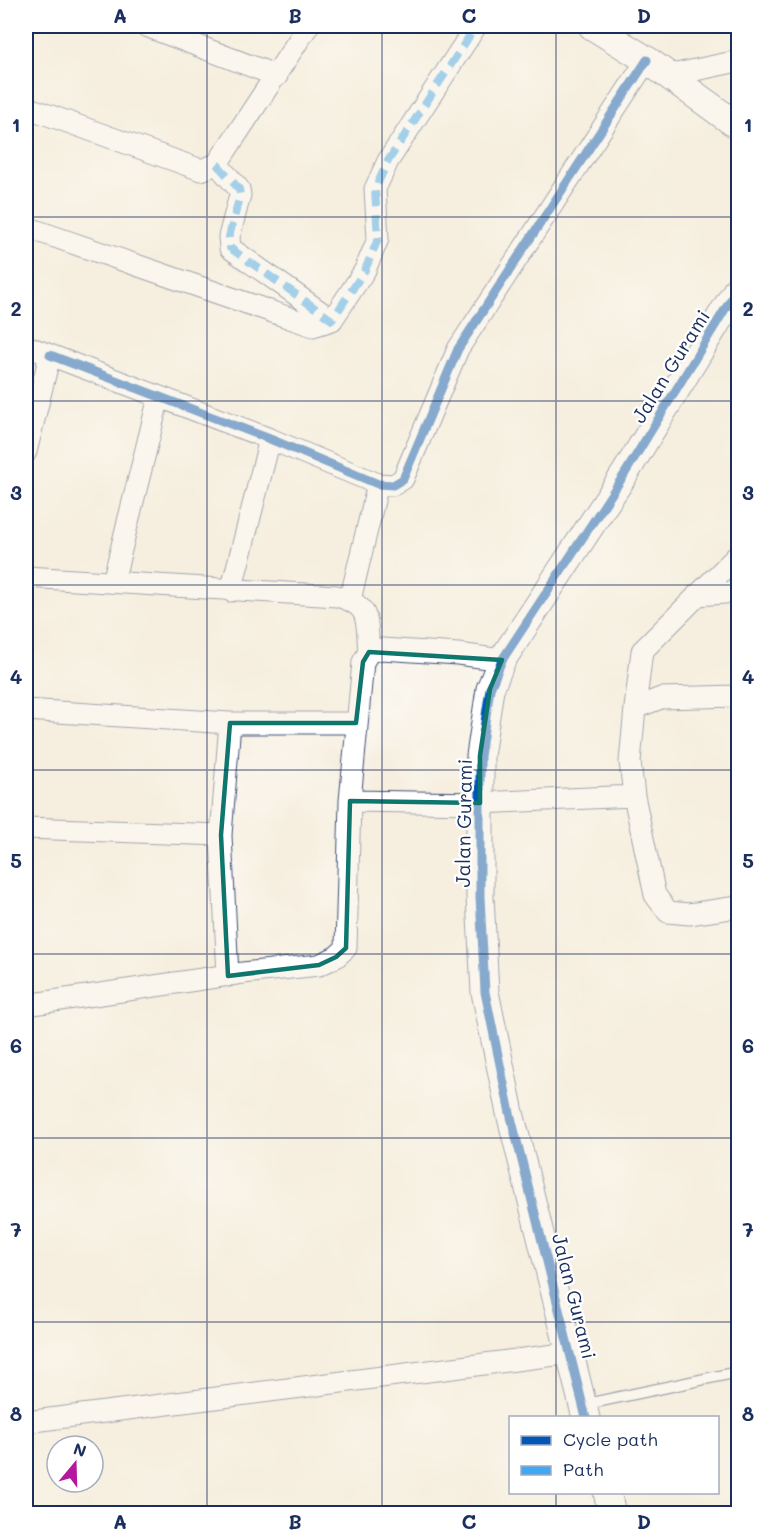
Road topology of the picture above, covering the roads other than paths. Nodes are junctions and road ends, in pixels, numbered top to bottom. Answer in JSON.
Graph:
{"nodes":[{"id":1,"x":146,"y":26,"type":"edge"},
{"id":2,"x":308,"y":26,"type":"edge"},
{"id":3,"x":476,"y":26,"type":"edge"},
{"id":4,"x":592,"y":26,"type":"edge"},
{"id":5,"x":738,"y":61,"type":"edge"},
{"id":6,"x":657,"y":68,"type":"junction"},
{"id":7,"x":277,"y":76,"type":"junction"},
{"id":8,"x":26,"y":107,"type":"edge"},
{"id":9,"x":738,"y":126,"type":"edge"},
{"id":10,"x":217,"y":164,"type":"junction"},
{"id":11,"x":26,"y":227,"type":"edge"},
{"id":12,"x":738,"y":288,"type":"edge"},
{"id":13,"x":332,"y":320,"type":"junction"},
{"id":14,"x":26,"y":346,"type":"edge"},
{"id":15,"x":50,"y":355,"type":"junction"},
{"id":16,"x":159,"y":397,"type":"junction"},
{"id":17,"x":270,"y":439,"type":"junction"},
{"id":18,"x":26,"y":452,"type":"edge"},
{"id":19,"x":378,"y":484,"type":"junction"},
{"id":20,"x":738,"y":555,"type":"edge"},
{"id":21,"x":26,"y":577,"type":"edge"},
{"id":22,"x":113,"y":582,"type":"junction"},
{"id":23,"x":231,"y":591,"type":"junction"},
{"id":24,"x":738,"y":592,"type":"edge"},
{"id":25,"x":697,"y":595,"type":"junction"},
{"id":26,"x":350,"y":600,"type":"junction"},
{"id":27,"x":369,"y":652,"type":"junction"},
{"id":28,"x":502,"y":660,"type":"junction"},
{"id":29,"x":738,"y":696,"type":"edge"},
{"id":30,"x":635,"y":708,"type":"junction"},
{"id":31,"x":26,"y":710,"type":"edge"},
{"id":32,"x":230,"y":723,"type":"junction"},
{"id":33,"x":356,"y":723,"type":"junction"},
{"id":34,"x":634,"y":796,"type":"junction"},
{"id":35,"x":350,"y":801,"type":"junction"},
{"id":36,"x":480,"y":803,"type":"junction"},
{"id":37,"x":26,"y":828,"type":"edge"},
{"id":38,"x":221,"y":835,"type":"junction"},
{"id":39,"x":738,"y":907,"type":"edge"},
{"id":40,"x":228,"y":976,"type":"junction"},
{"id":41,"x":26,"y":1005,"type":"edge"},
{"id":42,"x":571,"y":1353,"type":"junction"},
{"id":43,"x":738,"y":1372,"type":"edge"},
{"id":44,"x":584,"y":1411,"type":"edge"},
{"id":45,"x":26,"y":1422,"type":"edge"},
{"id":46,"x":607,"y":1494,"type":"edge"},
{"id":47,"x":612,"y":1514,"type":"edge"}],
"edges":[{"from":1,"to":7,"type":"street"},
{"from":2,"to":7,"type":"street"},
{"from":3,"to":13,"type":"street"},
{"from":4,"to":6,"type":"street"},
{"from":5,"to":6,"type":"street"},
{"from":6,"to":9,"type":"street"},
{"from":6,"to":19,"type":"street"},
{"from":7,"to":10,"type":"street"},
{"from":8,"to":10,"type":"street"},
{"from":10,"to":13,"type":"street"},
{"from":11,"to":13,"type":"street"},
{"from":12,"to":28,"type":"street","name":"Jalan Gurami"},
{"from":14,"to":15,"type":"street"},
{"from":15,"to":16,"type":"street"},
{"from":15,"to":18,"type":"street"},
{"from":16,"to":17,"type":"street"},
{"from":16,"to":22,"type":"street"},
{"from":17,"to":19,"type":"street"},
{"from":17,"to":23,"type":"street"},
{"from":19,"to":26,"type":"street"},
{"from":20,"to":25,"type":"street"},
{"from":21,"to":22,"type":"street"},
{"from":22,"to":23,"type":"street"},
{"from":23,"to":26,"type":"street"},
{"from":24,"to":25,"type":"street"},
{"from":25,"to":30,"type":"street"},
{"from":26,"to":27,"type":"street"},
{"from":27,"to":28,"type":"street"},
{"from":27,"to":33,"type":"street"},
{"from":28,"to":36,"type":"street","name":"Jalan Gurami"},
{"from":29,"to":30,"type":"street"},
{"from":30,"to":34,"type":"street"},
{"from":31,"to":32,"type":"street"},
{"from":32,"to":33,"type":"street"},
{"from":32,"to":38,"type":"street"},
{"from":33,"to":35,"type":"street"},
{"from":34,"to":36,"type":"street"},
{"from":34,"to":39,"type":"street"},
{"from":35,"to":36,"type":"street"},
{"from":35,"to":40,"type":"street"},
{"from":36,"to":42,"type":"street","name":"Jalan Gurami"},
{"from":37,"to":38,"type":"street"},
{"from":38,"to":40,"type":"street"},
{"from":40,"to":41,"type":"street"},
{"from":42,"to":44,"type":"street","name":"Jalan Gurami"},
{"from":42,"to":45,"type":"street"},
{"from":43,"to":44,"type":"lane"},
{"from":46,"to":47,"type":"street"}]}
